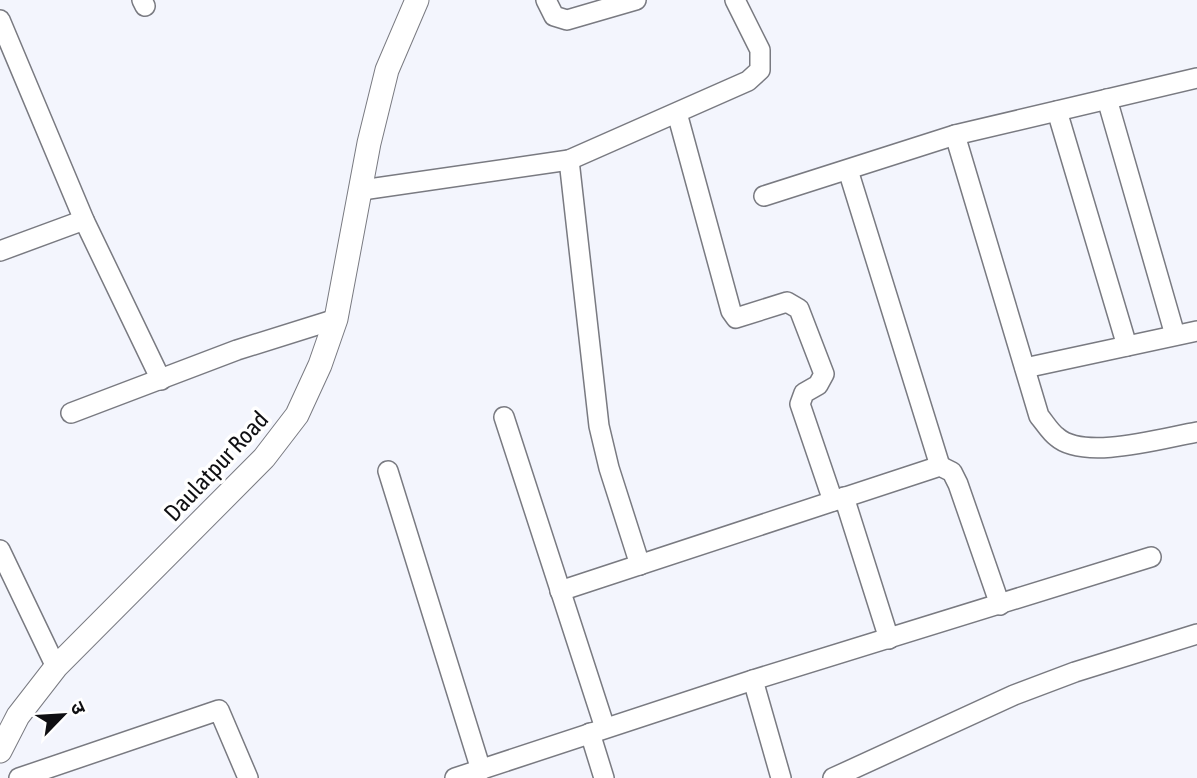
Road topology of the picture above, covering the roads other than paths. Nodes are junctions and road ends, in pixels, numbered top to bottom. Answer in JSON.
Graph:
{"nodes":[{"id":1,"x":417,"y":0,"type":"edge"},
{"id":2,"x":547,"y":0,"type":"edge"},
{"id":3,"x":636,"y":0,"type":"edge"},
{"id":4,"x":735,"y":0,"type":"edge"},
{"id":5,"x":0,"y":20,"type":"edge"},
{"id":6,"x":1197,"y":78,"type":"edge"},
{"id":7,"x":1107,"y":99,"type":"junction"},
{"id":8,"x":1057,"y":111,"type":"junction"},
{"id":9,"x":677,"y":113,"type":"junction"},
{"id":10,"x":955,"y":135,"type":"junction"},
{"id":11,"x":569,"y":160,"type":"junction"},
{"id":12,"x":848,"y":170,"type":"junction"},
{"id":13,"x":362,"y":190,"type":"junction"},
{"id":14,"x":764,"y":196,"type":"dead end"},
{"id":15,"x":84,"y":220,"type":"junction"},
{"id":16,"x":0,"y":251,"type":"edge"},
{"id":17,"x":336,"y":319,"type":"junction"},
{"id":18,"x":1197,"y":331,"type":"edge"},
{"id":19,"x":1175,"y":335,"type":"junction"},
{"id":20,"x":1127,"y":346,"type":"junction"},
{"id":21,"x":1025,"y":368,"type":"junction"},
{"id":22,"x":161,"y":380,"type":"junction"},
{"id":23,"x":71,"y":413,"type":"dead end"},
{"id":24,"x":504,"y":417,"type":"dead end"},
{"id":25,"x":1197,"y":432,"type":"edge"},
{"id":26,"x":940,"y":466,"type":"junction"},
{"id":27,"x":388,"y":471,"type":"dead end"},
{"id":28,"x":839,"y":499,"type":"junction"},
{"id":29,"x":0,"y":550,"type":"edge"},
{"id":30,"x":1151,"y":558,"type":"dead end"},
{"id":31,"x":640,"y":565,"type":"junction"},
{"id":32,"x":560,"y":591,"type":"junction"},
{"id":33,"x":1000,"y":606,"type":"junction"},
{"id":34,"x":1197,"y":634,"type":"edge"},
{"id":35,"x":889,"y":639,"type":"junction"},
{"id":36,"x":56,"y":667,"type":"junction"},
{"id":37,"x":753,"y":680,"type":"junction"},
{"id":38,"x":597,"y":731,"type":"junction"},
{"id":39,"x":1,"y":744,"type":"edge"},
{"id":40,"x":481,"y":770,"type":"junction"},
{"id":41,"x":459,"y":777,"type":"edge"},
{"id":42,"x":19,"y":778,"type":"edge"},
{"id":43,"x":248,"y":778,"type":"edge"},
{"id":44,"x":604,"y":778,"type":"edge"},
{"id":45,"x":780,"y":778,"type":"edge"},
{"id":46,"x":833,"y":778,"type":"edge"}],
"edges":[{"from":1,"to":13,"type":"street","name":"Daulatpur Road"},
{"from":2,"to":3,"type":"street"},
{"from":4,"to":9,"type":"street"},
{"from":5,"to":15,"type":"street"},
{"from":6,"to":7,"type":"street"},
{"from":7,"to":8,"type":"street"},
{"from":7,"to":19,"type":"street"},
{"from":8,"to":10,"type":"street"},
{"from":8,"to":20,"type":"street"},
{"from":9,"to":11,"type":"street"},
{"from":9,"to":28,"type":"street"},
{"from":10,"to":12,"type":"street"},
{"from":10,"to":21,"type":"street"},
{"from":11,"to":13,"type":"street"},
{"from":11,"to":31,"type":"street"},
{"from":12,"to":14,"type":"street"},
{"from":12,"to":26,"type":"street"},
{"from":13,"to":17,"type":"street","name":"Daulatpur Road"},
{"from":15,"to":16,"type":"street"},
{"from":15,"to":22,"type":"street"},
{"from":17,"to":22,"type":"street"},
{"from":17,"to":36,"type":"street","name":"Daulatpur Road"},
{"from":18,"to":19,"type":"street"},
{"from":19,"to":20,"type":"street"},
{"from":20,"to":21,"type":"street"},
{"from":21,"to":25,"type":"street"},
{"from":22,"to":23,"type":"street"},
{"from":24,"to":32,"type":"street"},
{"from":26,"to":28,"type":"street"},
{"from":26,"to":33,"type":"street"},
{"from":27,"to":40,"type":"street"},
{"from":28,"to":31,"type":"street"},
{"from":28,"to":35,"type":"street"},
{"from":29,"to":36,"type":"street"},
{"from":30,"to":33,"type":"street"},
{"from":31,"to":32,"type":"street"},
{"from":32,"to":38,"type":"street"},
{"from":33,"to":35,"type":"street"},
{"from":34,"to":46,"type":"street"},
{"from":35,"to":37,"type":"street"},
{"from":36,"to":39,"type":"street","name":"Daulatpur Road"},
{"from":37,"to":38,"type":"street"},
{"from":37,"to":45,"type":"street"},
{"from":38,"to":40,"type":"street"},
{"from":38,"to":44,"type":"street"},
{"from":40,"to":41,"type":"street"},
{"from":42,"to":43,"type":"street"}]}
